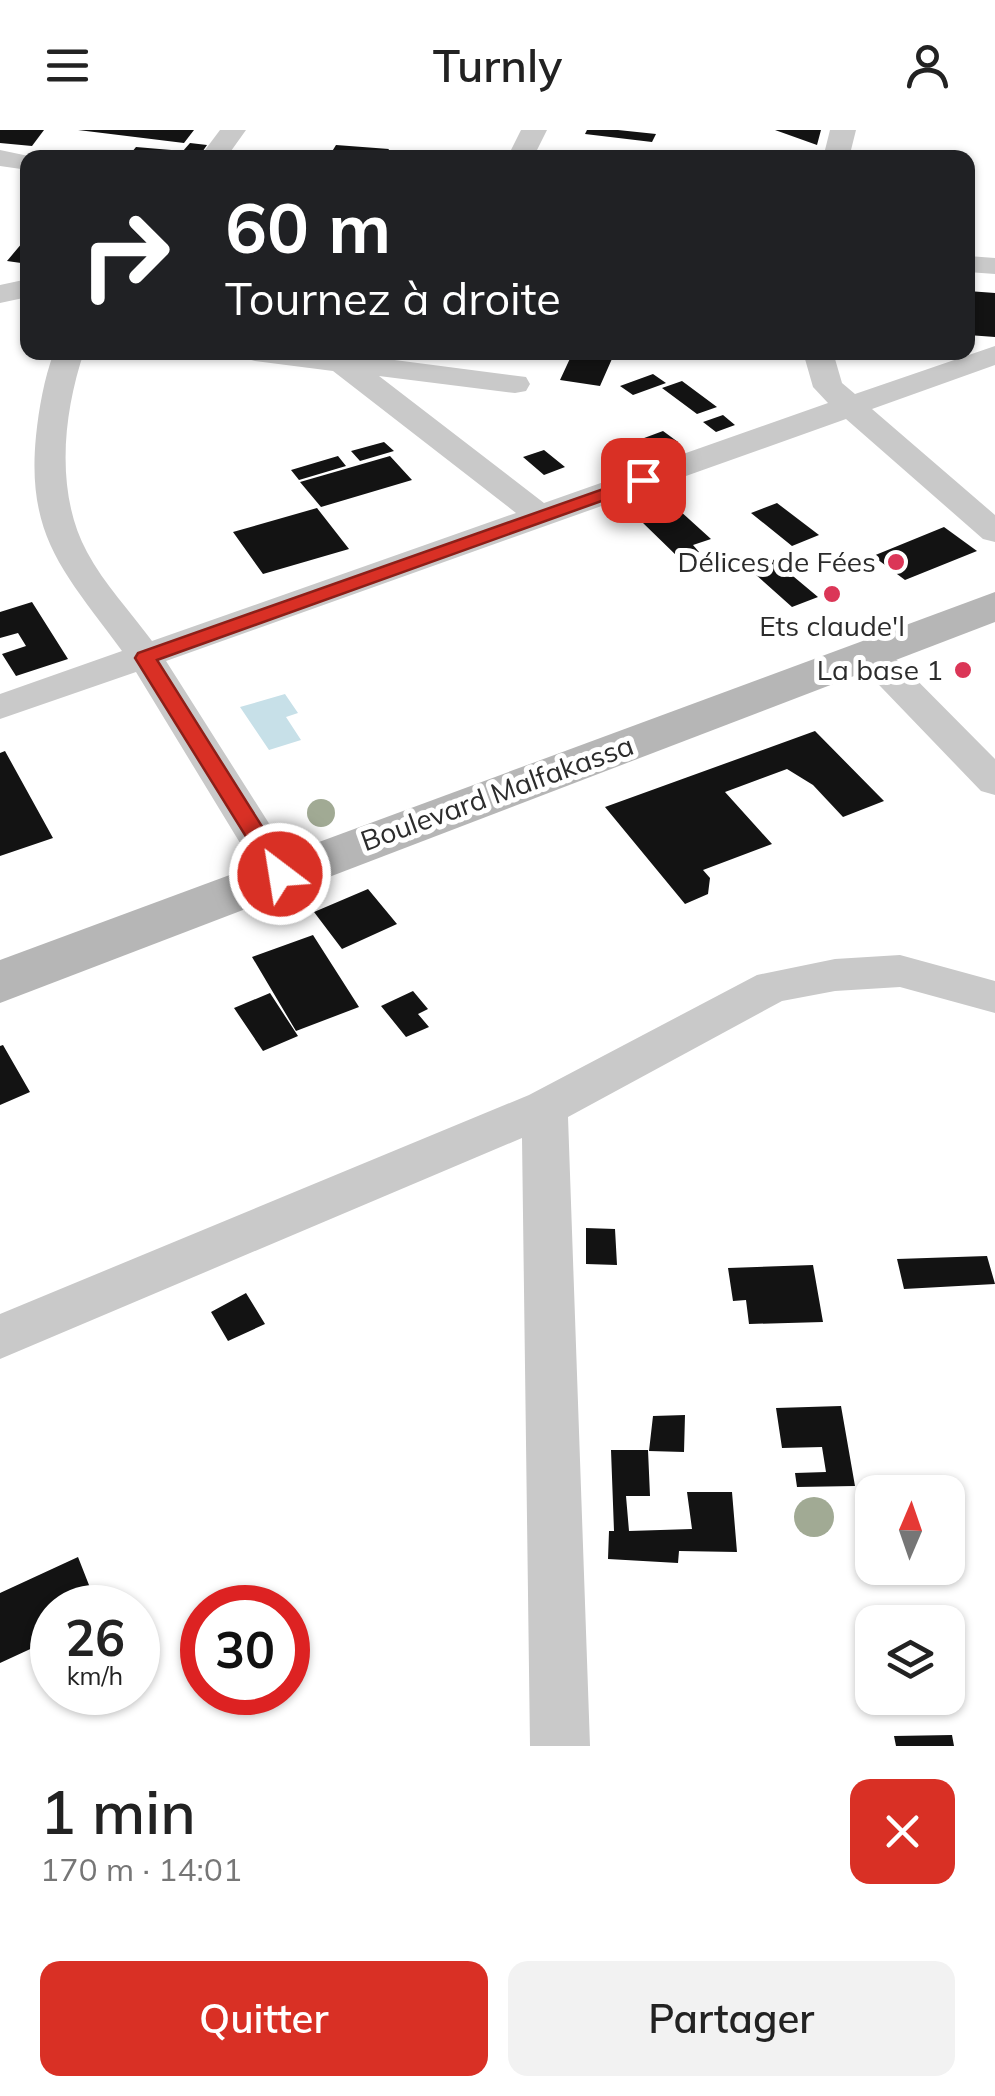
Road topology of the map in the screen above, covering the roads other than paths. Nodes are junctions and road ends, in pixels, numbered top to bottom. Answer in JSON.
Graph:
{"nodes":[{"id":1,"x":995,"y":355,"type":"edge"},
{"id":2,"x":66,"y":360,"type":"edge"},
{"id":3,"x":318,"y":360,"type":"edge"},
{"id":4,"x":820,"y":360,"type":"edge"},
{"id":5,"x":341,"y":363,"type":"junction"},
{"id":6,"x":515,"y":384,"type":"dead end"},
{"id":7,"x":849,"y":408,"type":"junction"},
{"id":8,"x":540,"y":516,"type":"junction"},
{"id":9,"x":995,"y":532,"type":"edge"},
{"id":10,"x":995,"y":570,"type":"edge"},
{"id":11,"x":995,"y":606,"type":"edge"},
{"id":12,"x":870,"y":654,"type":"junction"},
{"id":13,"x":145,"y":658,"type":"junction"},
{"id":14,"x":0,"y":707,"type":"edge"},
{"id":15,"x":995,"y":782,"type":"edge"},
{"id":16,"x":271,"y":858,"type":"junction"},
{"id":17,"x":0,"y":941,"type":"edge"},
{"id":18,"x":0,"y":982,"type":"edge"},
{"id":19,"x":995,"y":997,"type":"edge"},
{"id":20,"x":545,"y":1108,"type":"junction"},
{"id":21,"x":0,"y":1337,"type":"edge"},
{"id":22,"x":560,"y":1746,"type":"edge"}],
"edges":[{"from":1,"to":7,"type":"street"},
{"from":2,"to":13,"type":"street"},
{"from":3,"to":5,"type":"street"},
{"from":4,"to":7,"type":"street"},
{"from":5,"to":6,"type":"street"},
{"from":5,"to":8,"type":"street"},
{"from":7,"to":8,"type":"street"},
{"from":7,"to":9,"type":"street"},
{"from":8,"to":13,"type":"street"},
{"from":10,"to":16,"type":"main road","name":"Boulevard Malfakassa"},
{"from":11,"to":12,"type":"main road","name":"Boulevard Malfakassa"},
{"from":12,"to":15,"type":"street"},
{"from":12,"to":16,"type":"main road","name":"Boulevard Malfakassa"},
{"from":13,"to":14,"type":"street"},
{"from":13,"to":16,"type":"street"},
{"from":16,"to":17,"type":"main road","name":"Boulevard Malfakassa"},
{"from":16,"to":18,"type":"main road","name":"Boulevard Malfakassa"},
{"from":19,"to":20,"type":"street"},
{"from":20,"to":21,"type":"street"},
{"from":20,"to":22,"type":"street"}]}
